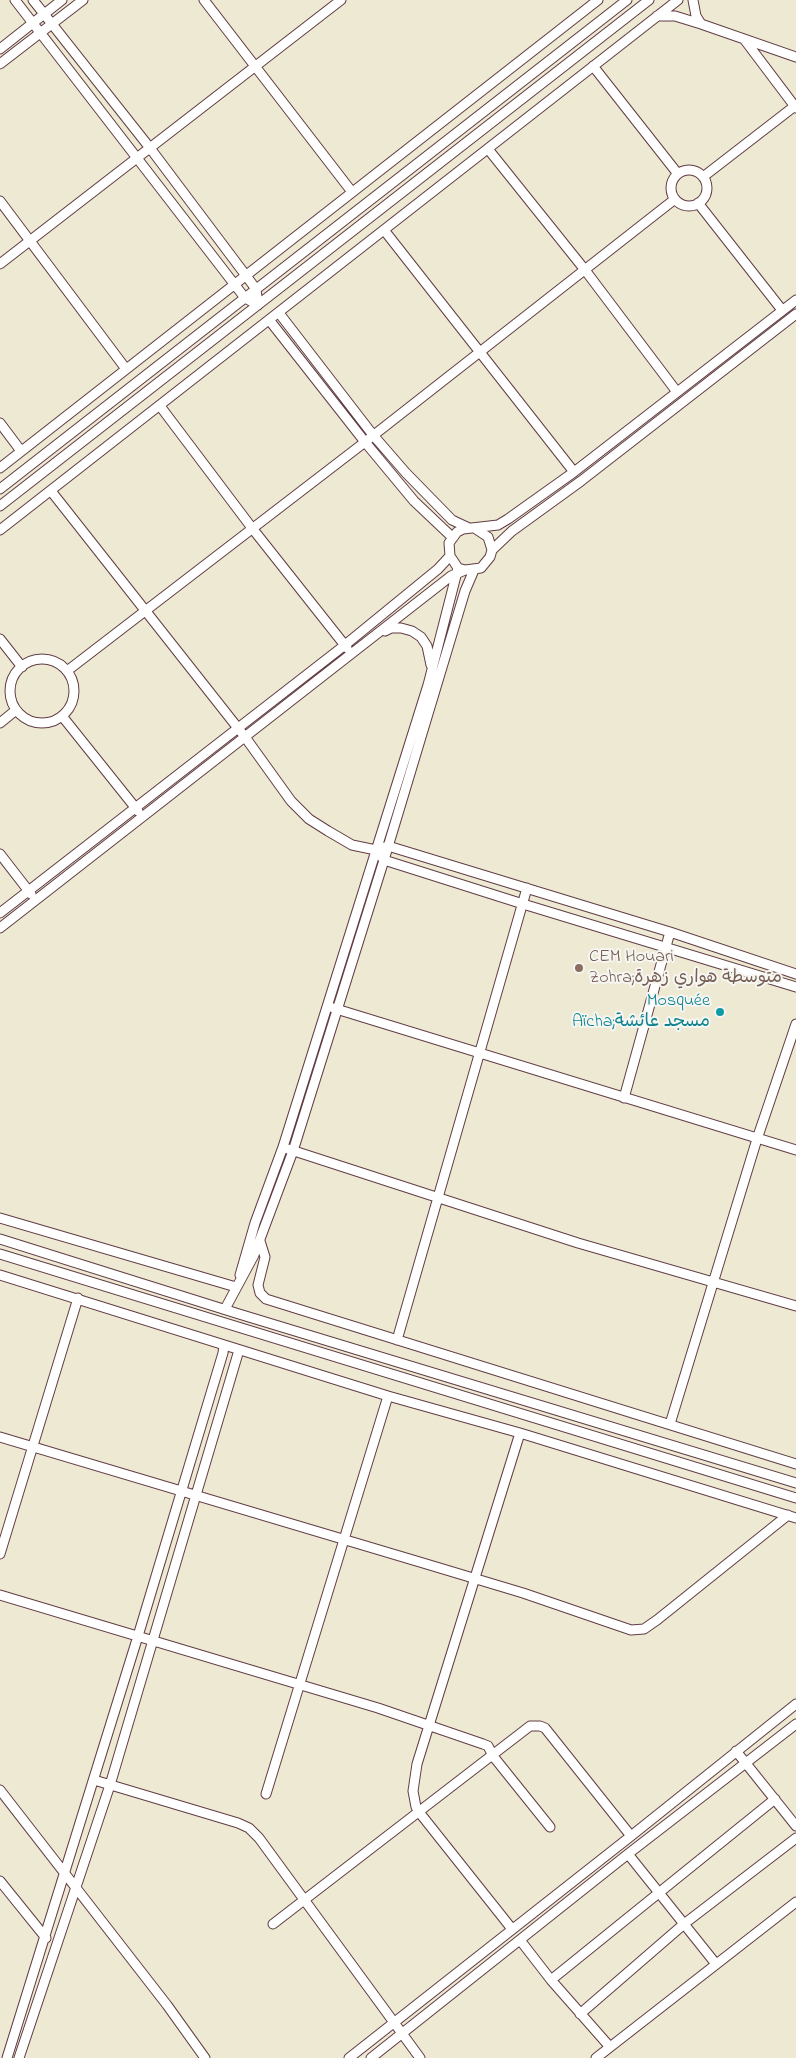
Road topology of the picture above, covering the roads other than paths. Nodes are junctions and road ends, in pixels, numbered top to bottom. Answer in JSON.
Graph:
{"nodes":[{"id":1,"x":15,"y":0,"type":"edge"},
{"id":2,"x":33,"y":0,"type":"edge"},
{"id":3,"x":62,"y":0,"type":"edge"},
{"id":4,"x":83,"y":0,"type":"edge"},
{"id":5,"x":204,"y":0,"type":"edge"},
{"id":6,"x":341,"y":0,"type":"edge"},
{"id":7,"x":598,"y":0,"type":"edge"},
{"id":8,"x":627,"y":0,"type":"edge"},
{"id":9,"x":649,"y":0,"type":"edge"},
{"id":10,"x":678,"y":0,"type":"edge"},
{"id":11,"x":693,"y":0,"type":"edge"},
{"id":12,"x":44,"y":14,"type":"junction"},
{"id":13,"x":657,"y":16,"type":"junction"},
{"id":14,"x":33,"y":23,"type":"junction"},
{"id":15,"x":52,"y":24,"type":"junction"},
{"id":16,"x":701,"y":24,"type":"junction"},
{"id":17,"x":41,"y":33,"type":"junction"},
{"id":18,"x":744,"y":39,"type":"junction"},
{"id":19,"x":0,"y":49,"type":"edge"},
{"id":20,"x":796,"y":57,"type":"edge"},
{"id":21,"x":0,"y":64,"type":"edge"},
{"id":22,"x":593,"y":66,"type":"junction"},
{"id":23,"x":254,"y":67,"type":"junction"},
{"id":24,"x":796,"y":107,"type":"edge"},
{"id":25,"x":150,"y":148,"type":"junction"},
{"id":26,"x":488,"y":149,"type":"junction"},
{"id":27,"x":137,"y":158,"type":"junction"},
{"id":28,"x":678,"y":174,"type":"junction"},
{"id":29,"x":703,"y":177,"type":"junction"},
{"id":30,"x":352,"y":192,"type":"junction"},
{"id":31,"x":675,"y":199,"type":"junction"},
{"id":32,"x":0,"y":201,"type":"edge"},
{"id":33,"x":698,"y":203,"type":"junction"},
{"id":34,"x":384,"y":230,"type":"junction"},
{"id":35,"x":30,"y":240,"type":"junction"},
{"id":36,"x":0,"y":264,"type":"edge"},
{"id":37,"x":585,"y":270,"type":"junction"},
{"id":38,"x":246,"y":276,"type":"junction"},
{"id":39,"x":234,"y":285,"type":"junction"},
{"id":40,"x":256,"y":289,"type":"junction"},
{"id":41,"x":245,"y":298,"type":"junction"},
{"id":42,"x":796,"y":300,"type":"edge"},
{"id":43,"x":258,"y":305,"type":"junction"},
{"id":44,"x":782,"y":310,"type":"junction"},
{"id":45,"x":279,"y":313,"type":"junction"},
{"id":46,"x":796,"y":314,"type":"edge"},
{"id":47,"x":270,"y":321,"type":"junction"},
{"id":48,"x":479,"y":352,"type":"junction"},
{"id":49,"x":126,"y":369,"type":"junction"},
{"id":50,"x":676,"y":392,"type":"junction"},
{"id":51,"x":160,"y":406,"type":"junction"},
{"id":52,"x":0,"y":423,"type":"edge"},
{"id":53,"x":373,"y":435,"type":"junction"},
{"id":54,"x":365,"y":442,"type":"junction"},
{"id":55,"x":21,"y":451,"type":"junction"},
{"id":56,"x":0,"y":468,"type":"edge"},
{"id":57,"x":574,"y":472,"type":"junction"},
{"id":58,"x":0,"y":489,"type":"edge"},
{"id":59,"x":50,"y":491,"type":"junction"},
{"id":60,"x":0,"y":506,"type":"edge"},
{"id":61,"x":252,"y":528,"type":"junction"},
{"id":62,"x":473,"y":528,"type":"junction"},
{"id":63,"x":0,"y":530,"type":"edge"},
{"id":64,"x":452,"y":537,"type":"junction"},
{"id":65,"x":492,"y":550,"type":"junction"},
{"id":66,"x":450,"y":556,"type":"junction"},
{"id":67,"x":464,"y":570,"type":"junction"},
{"id":68,"x":146,"y":610,"type":"junction"},
{"id":69,"x":378,"y":634,"type":"junction"},
{"id":70,"x":0,"y":639,"type":"edge"},
{"id":71,"x":345,"y":645,"type":"junction"},
{"id":72,"x":352,"y":654,"type":"junction"},
{"id":73,"x":22,"y":667,"type":"junction"},
{"id":74,"x":67,"y":671,"type":"junction"},
{"id":75,"x":428,"y":685,"type":"junction"},
{"id":76,"x":16,"y":710,"type":"junction"},
{"id":77,"x":62,"y":716,"type":"junction"},
{"id":78,"x":0,"y":723,"type":"edge"},
{"id":79,"x":238,"y":728,"type":"junction"},
{"id":80,"x":245,"y":737,"type":"junction"},
{"id":81,"x":135,"y":808,"type":"junction"},
{"id":82,"x":143,"y":816,"type":"junction"},
{"id":83,"x":388,"y":846,"type":"junction"},
{"id":84,"x":376,"y":850,"type":"junction"},
{"id":85,"x":0,"y":854,"type":"edge"},
{"id":86,"x":384,"y":860,"type":"junction"},
{"id":87,"x":527,"y":888,"type":"junction"},
{"id":88,"x":28,"y":891,"type":"junction"},
{"id":89,"x":36,"y":900,"type":"junction"},
{"id":90,"x":522,"y":904,"type":"junction"},
{"id":91,"x":0,"y":913,"type":"edge"},
{"id":92,"x":0,"y":928,"type":"edge"},
{"id":93,"x":670,"y":932,"type":"junction"},
{"id":94,"x":667,"y":948,"type":"junction"},
{"id":95,"x":796,"y":974,"type":"edge"},
{"id":96,"x":796,"y":987,"type":"edge"},
{"id":97,"x":327,"y":1006,"type":"junction"},
{"id":98,"x":338,"y":1009,"type":"junction"},
{"id":99,"x":796,"y":1024,"type":"edge"},
{"id":100,"x":480,"y":1052,"type":"junction"},
{"id":101,"x":624,"y":1098,"type":"junction"},
{"id":102,"x":757,"y":1138,"type":"junction"},
{"id":103,"x":283,"y":1147,"type":"junction"},
{"id":104,"x":796,"y":1150,"type":"edge"},
{"id":105,"x":294,"y":1151,"type":"junction"},
{"id":106,"x":438,"y":1197,"type":"junction"},
{"id":107,"x":0,"y":1218,"type":"edge"},
{"id":108,"x":0,"y":1239,"type":"edge"},
{"id":109,"x":260,"y":1241,"type":"junction"},
{"id":110,"x":0,"y":1254,"type":"edge"},
{"id":111,"x":0,"y":1274,"type":"edge"},
{"id":112,"x":713,"y":1283,"type":"junction"},
{"id":113,"x":236,"y":1287,"type":"junction"},
{"id":114,"x":78,"y":1298,"type":"junction"},
{"id":115,"x":796,"y":1306,"type":"edge"},
{"id":116,"x":225,"y":1309,"type":"junction"},
{"id":117,"x":397,"y":1340,"type":"junction"},
{"id":118,"x":224,"y":1345,"type":"junction"},
{"id":119,"x":239,"y":1350,"type":"junction"},
{"id":120,"x":388,"y":1396,"type":"junction"},
{"id":121,"x":670,"y":1424,"type":"junction"},
{"id":122,"x":520,"y":1433,"type":"junction"},
{"id":123,"x":0,"y":1437,"type":"edge"},
{"id":124,"x":33,"y":1446,"type":"junction"},
{"id":125,"x":796,"y":1464,"type":"edge"},
{"id":126,"x":796,"y":1483,"type":"edge"},
{"id":127,"x":181,"y":1492,"type":"junction"},
{"id":128,"x":196,"y":1496,"type":"junction"},
{"id":129,"x":796,"y":1498,"type":"edge"},
{"id":130,"x":792,"y":1517,"type":"edge"},
{"id":131,"x":344,"y":1540,"type":"junction"},
{"id":132,"x":0,"y":1554,"type":"edge"},
{"id":133,"x":473,"y":1579,"type":"junction"},
{"id":134,"x":0,"y":1595,"type":"edge"},
{"id":135,"x":138,"y":1636,"type":"junction"},
{"id":136,"x":154,"y":1641,"type":"junction"},
{"id":137,"x":300,"y":1685,"type":"junction"},
{"id":138,"x":796,"y":1704,"type":"edge"},
{"id":139,"x":796,"y":1724,"type":"edge"},
{"id":140,"x":429,"y":1725,"type":"junction"},
{"id":141,"x":736,"y":1751,"type":"junction"},
{"id":142,"x":493,"y":1756,"type":"junction"},
{"id":143,"x":747,"y":1763,"type":"junction"},
{"id":144,"x":94,"y":1780,"type":"junction"},
{"id":145,"x":110,"y":1785,"type":"junction"},
{"id":146,"x":0,"y":1790,"type":"edge"},
{"id":147,"x":266,"y":1794,"type":"dead end"},
{"id":148,"x":775,"y":1799,"type":"junction"},
{"id":149,"x":419,"y":1812,"type":"junction"},
{"id":150,"x":796,"y":1826,"type":"edge"},
{"id":151,"x":550,"y":1827,"type":"dead end"},
{"id":152,"x":632,"y":1836,"type":"junction"},
{"id":153,"x":796,"y":1838,"type":"edge"},
{"id":154,"x":628,"y":1854,"type":"junction"},
{"id":155,"x":64,"y":1873,"type":"junction"},
{"id":156,"x":0,"y":1880,"type":"edge"},
{"id":157,"x":76,"y":1888,"type":"junction"},
{"id":158,"x":659,"y":1893,"type":"junction"},
{"id":159,"x":305,"y":1901,"type":"junction"},
{"id":160,"x":796,"y":1902,"type":"edge"},
{"id":161,"x":273,"y":1924,"type":"dead end"},
{"id":162,"x":684,"y":1924,"type":"junction"},
{"id":163,"x":512,"y":1929,"type":"junction"},
{"id":164,"x":46,"y":1938,"type":"junction"},
{"id":165,"x":520,"y":1940,"type":"junction"},
{"id":166,"x":716,"y":1964,"type":"junction"},
{"id":167,"x":551,"y":1980,"type":"junction"},
{"id":168,"x":580,"y":2014,"type":"junction"},
{"id":169,"x":395,"y":2023,"type":"junction"},
{"id":170,"x":402,"y":2034,"type":"junction"},
{"id":171,"x":610,"y":2047,"type":"junction"},
{"id":172,"x":7,"y":2058,"type":"edge"},
{"id":173,"x":19,"y":2058,"type":"edge"},
{"id":174,"x":205,"y":2058,"type":"edge"},
{"id":175,"x":349,"y":2058,"type":"edge"},
{"id":176,"x":371,"y":2058,"type":"edge"},
{"id":177,"x":420,"y":2058,"type":"edge"},
{"id":178,"x":596,"y":2058,"type":"edge"}],
"edges":[{"from":1,"to":14,"type":"street"},
{"from":2,"to":12,"type":"street"},
{"from":3,"to":12,"type":"street"},
{"from":4,"to":15,"type":"street"},
{"from":5,"to":23,"type":"street"},
{"from":6,"to":23,"type":"street"},
{"from":7,"to":30,"type":"street"},
{"from":8,"to":40,"type":"street"},
{"from":9,"to":43,"type":"street"},
{"from":10,"to":13,"type":"street"},
{"from":11,"to":16,"type":"street"},
{"from":12,"to":14,"type":"street"},
{"from":12,"to":15,"type":"street"},
{"from":13,"to":16,"type":"street"},
{"from":13,"to":22,"type":"street"},
{"from":14,"to":17,"type":"street"},
{"from":14,"to":19,"type":"street"},
{"from":15,"to":17,"type":"street"},
{"from":15,"to":25,"type":"street"},
{"from":16,"to":18,"type":"street"},
{"from":17,"to":21,"type":"street"},
{"from":17,"to":27,"type":"street"},
{"from":18,"to":20,"type":"street"},
{"from":18,"to":24,"type":"street"},
{"from":22,"to":26,"type":"street"},
{"from":22,"to":28,"type":"street"},
{"from":23,"to":25,"type":"street"},
{"from":23,"to":30,"type":"street"},
{"from":24,"to":29,"type":"street"},
{"from":25,"to":27,"type":"street"},
{"from":25,"to":38,"type":"street"},
{"from":26,"to":34,"type":"street"},
{"from":26,"to":37,"type":"street"},
{"from":27,"to":35,"type":"street"},
{"from":27,"to":39,"type":"street"},
{"from":28,"to":29,"type":"street"},
{"from":28,"to":31,"type":"street"},
{"from":29,"to":33,"type":"street"},
{"from":30,"to":38,"type":"street"},
{"from":31,"to":33,"type":"street"},
{"from":31,"to":37,"type":"street"},
{"from":32,"to":35,"type":"street"},
{"from":33,"to":44,"type":"street"},
{"from":34,"to":45,"type":"street"},
{"from":34,"to":48,"type":"street"},
{"from":35,"to":36,"type":"street"},
{"from":35,"to":49,"type":"street"},
{"from":37,"to":48,"type":"street"},
{"from":37,"to":50,"type":"street"},
{"from":38,"to":39,"type":"street"},
{"from":38,"to":40,"type":"street"},
{"from":39,"to":41,"type":"street"},
{"from":39,"to":49,"type":"street"},
{"from":40,"to":41,"type":"street"},
{"from":40,"to":43,"type":"street"},
{"from":41,"to":43,"type":"street"},
{"from":41,"to":58,"type":"street"},
{"from":42,"to":44,"type":"street"},
{"from":43,"to":60,"type":"street"},
{"from":44,"to":50,"type":"street"},
{"from":45,"to":47,"type":"street"},
{"from":45,"to":53,"type":"street"},
{"from":46,"to":65,"type":"street"},
{"from":47,"to":51,"type":"street"},
{"from":47,"to":54,"type":"street"},
{"from":48,"to":53,"type":"street"},
{"from":48,"to":57,"type":"street"},
{"from":49,"to":55,"type":"street"},
{"from":50,"to":57,"type":"street"},
{"from":51,"to":59,"type":"street"},
{"from":51,"to":61,"type":"street"},
{"from":52,"to":55,"type":"street"},
{"from":53,"to":54,"type":"street"},
{"from":53,"to":62,"type":"street"},
{"from":54,"to":61,"type":"street"},
{"from":54,"to":64,"type":"street"},
{"from":55,"to":56,"type":"street"},
{"from":57,"to":62,"type":"street"},
{"from":59,"to":63,"type":"street"},
{"from":59,"to":68,"type":"street"},
{"from":61,"to":68,"type":"street"},
{"from":61,"to":71,"type":"street"},
{"from":62,"to":64,"type":"street"},
{"from":62,"to":65,"type":"street"},
{"from":64,"to":66,"type":"street"},
{"from":65,"to":67,"type":"street"},
{"from":66,"to":67,"type":"street"},
{"from":66,"to":71,"type":"street"},
{"from":67,"to":69,"type":"street"},
{"from":67,"to":75,"type":"street"},
{"from":67,"to":83,"type":"street"},
{"from":68,"to":74,"type":"street"},
{"from":68,"to":79,"type":"street"},
{"from":69,"to":72,"type":"street"},
{"from":69,"to":75,"type":"street"},
{"from":70,"to":73,"type":"street"},
{"from":71,"to":72,"type":"street"},
{"from":71,"to":79,"type":"street"},
{"from":72,"to":80,"type":"street"},
{"from":73,"to":74,"type":"street"},
{"from":73,"to":76,"type":"street"},
{"from":74,"to":77,"type":"street"},
{"from":75,"to":84,"type":"street"},
{"from":76,"to":77,"type":"street"},
{"from":76,"to":78,"type":"street"},
{"from":77,"to":81,"type":"street"},
{"from":79,"to":80,"type":"street"},
{"from":79,"to":81,"type":"street"},
{"from":80,"to":82,"type":"street"},
{"from":80,"to":84,"type":"street"},
{"from":81,"to":82,"type":"street"},
{"from":81,"to":88,"type":"street"},
{"from":82,"to":89,"type":"street"},
{"from":83,"to":84,"type":"street"},
{"from":83,"to":86,"type":"street"},
{"from":83,"to":87,"type":"street"},
{"from":84,"to":86,"type":"street"},
{"from":84,"to":97,"type":"street"},
{"from":85,"to":88,"type":"street"},
{"from":86,"to":90,"type":"street"},
{"from":86,"to":98,"type":"street"},
{"from":87,"to":90,"type":"street"},
{"from":87,"to":93,"type":"street"},
{"from":88,"to":89,"type":"street"},
{"from":88,"to":91,"type":"street"},
{"from":89,"to":92,"type":"street"},
{"from":90,"to":94,"type":"street"},
{"from":90,"to":100,"type":"street"},
{"from":93,"to":94,"type":"street"},
{"from":93,"to":95,"type":"street"},
{"from":94,"to":96,"type":"street"},
{"from":94,"to":101,"type":"street"},
{"from":97,"to":98,"type":"street"},
{"from":97,"to":103,"type":"street"},
{"from":98,"to":100,"type":"street"},
{"from":98,"to":105,"type":"street"},
{"from":99,"to":102,"type":"street"},
{"from":100,"to":101,"type":"street"},
{"from":100,"to":106,"type":"street"},
{"from":101,"to":102,"type":"street"},
{"from":102,"to":104,"type":"street"},
{"from":102,"to":112,"type":"street"},
{"from":103,"to":105,"type":"street"},
{"from":103,"to":113,"type":"street"},
{"from":105,"to":106,"type":"street"},
{"from":105,"to":109,"type":"street"},
{"from":106,"to":112,"type":"street"},
{"from":106,"to":117,"type":"street"},
{"from":107,"to":113,"type":"street"},
{"from":108,"to":116,"type":"street"},
{"from":109,"to":113,"type":"street"},
{"from":109,"to":117,"type":"street"},
{"from":110,"to":129,"type":"street"},
{"from":111,"to":114,"type":"street"},
{"from":112,"to":115,"type":"street"},
{"from":112,"to":121,"type":"street"},
{"from":113,"to":116,"type":"street"},
{"from":114,"to":118,"type":"street"},
{"from":114,"to":124,"type":"street"},
{"from":116,"to":126,"type":"street"},
{"from":117,"to":121,"type":"street"},
{"from":118,"to":119,"type":"street"},
{"from":118,"to":127,"type":"street"},
{"from":119,"to":120,"type":"street"},
{"from":119,"to":128,"type":"street"},
{"from":120,"to":122,"type":"street"},
{"from":120,"to":131,"type":"street"},
{"from":121,"to":125,"type":"street"},
{"from":122,"to":130,"type":"street"},
{"from":122,"to":133,"type":"street"},
{"from":123,"to":124,"type":"street"},
{"from":124,"to":127,"type":"street"},
{"from":124,"to":132,"type":"street"},
{"from":127,"to":128,"type":"street"},
{"from":127,"to":135,"type":"street"},
{"from":128,"to":131,"type":"street"},
{"from":128,"to":136,"type":"street"},
{"from":130,"to":133,"type":"street"},
{"from":131,"to":133,"type":"street"},
{"from":131,"to":137,"type":"street"},
{"from":133,"to":140,"type":"street"},
{"from":134,"to":135,"type":"street"},
{"from":135,"to":136,"type":"street"},
{"from":135,"to":144,"type":"street"},
{"from":136,"to":137,"type":"street"},
{"from":136,"to":145,"type":"street"},
{"from":137,"to":140,"type":"street"},
{"from":137,"to":147,"type":"street"},
{"from":138,"to":141,"type":"street"},
{"from":139,"to":143,"type":"street"},
{"from":140,"to":142,"type":"street"},
{"from":140,"to":149,"type":"street"},
{"from":141,"to":143,"type":"street"},
{"from":141,"to":152,"type":"street"},
{"from":142,"to":149,"type":"street"},
{"from":142,"to":151,"type":"street"},
{"from":142,"to":152,"type":"street"},
{"from":143,"to":148,"type":"street"},
{"from":143,"to":154,"type":"street"},
{"from":144,"to":145,"type":"street"},
{"from":144,"to":155,"type":"street"},
{"from":145,"to":157,"type":"street"},
{"from":145,"to":159,"type":"street"},
{"from":146,"to":155,"type":"street"},
{"from":148,"to":150,"type":"street"},
{"from":148,"to":158,"type":"street"},
{"from":149,"to":159,"type":"street"},
{"from":149,"to":163,"type":"street"},
{"from":152,"to":163,"type":"street"},
{"from":153,"to":162,"type":"street"},
{"from":154,"to":158,"type":"street"},
{"from":154,"to":165,"type":"street"},
{"from":155,"to":157,"type":"street"},
{"from":155,"to":164,"type":"street"},
{"from":156,"to":164,"type":"street"},
{"from":157,"to":173,"type":"street"},
{"from":157,"to":174,"type":"street"},
{"from":158,"to":162,"type":"street"},
{"from":158,"to":167,"type":"street"},
{"from":159,"to":161,"type":"street"},
{"from":159,"to":169,"type":"street"},
{"from":160,"to":166,"type":"street"},
{"from":162,"to":166,"type":"street"},
{"from":162,"to":168,"type":"street"},
{"from":163,"to":169,"type":"street"},
{"from":164,"to":172,"type":"street"},
{"from":165,"to":167,"type":"street"},
{"from":165,"to":170,"type":"street"},
{"from":166,"to":171,"type":"street"},
{"from":167,"to":168,"type":"street"},
{"from":168,"to":171,"type":"street"},
{"from":169,"to":170,"type":"street"},
{"from":169,"to":175,"type":"street"},
{"from":170,"to":176,"type":"street"},
{"from":170,"to":177,"type":"street"},
{"from":171,"to":178,"type":"street"}]}
